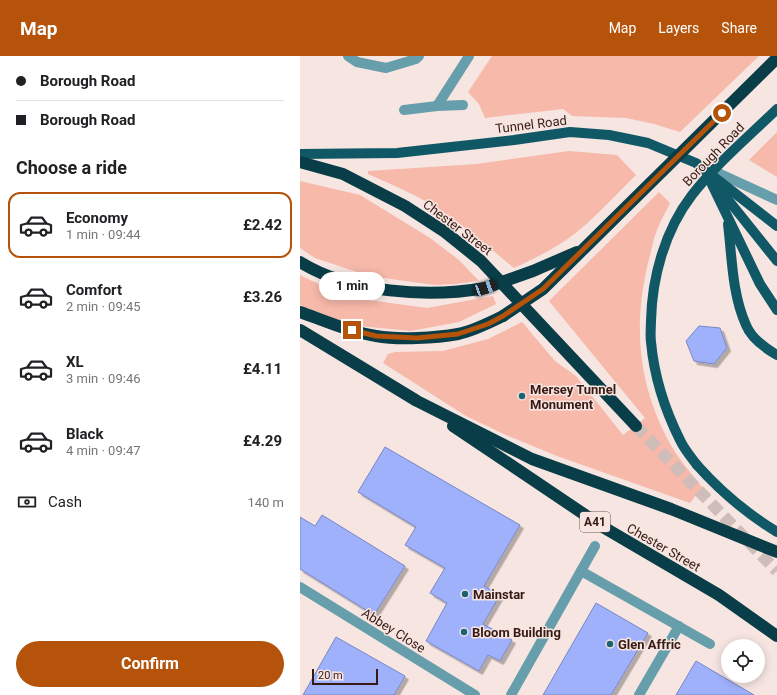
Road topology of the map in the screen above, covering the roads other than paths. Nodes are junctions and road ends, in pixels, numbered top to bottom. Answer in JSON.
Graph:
{"nodes":[{"id":1,"x":348,"y":56,"type":"edge"},
{"id":2,"x":419,"y":56,"type":"edge"},
{"id":3,"x":469,"y":56,"type":"edge"},
{"id":4,"x":777,"y":58,"type":"edge"},
{"id":5,"x":463,"y":105,"type":"dead end"},
{"id":6,"x":437,"y":106,"type":"junction"},
{"id":7,"x":777,"y":109,"type":"edge"},
{"id":8,"x":404,"y":110,"type":"dead end"},
{"id":9,"x":300,"y":154,"type":"edge"},
{"id":10,"x":300,"y":162,"type":"edge"},
{"id":11,"x":696,"y":163,"type":"junction"},
{"id":12,"x":705,"y":170,"type":"junction"},
{"id":13,"x":777,"y":200,"type":"edge"},
{"id":14,"x":727,"y":216,"type":"junction"},
{"id":15,"x":777,"y":226,"type":"edge"},
{"id":16,"x":585,"y":248,"type":"junction"},
{"id":17,"x":777,"y":261,"type":"edge"},
{"id":18,"x":300,"y":262,"type":"edge"},
{"id":19,"x":777,"y":310,"type":"edge"},
{"id":20,"x":300,"y":312,"type":"edge"},
{"id":21,"x":300,"y":330,"type":"edge"},
{"id":22,"x":777,"y":355,"type":"edge"},
{"id":23,"x":417,"y":401,"type":"junction"},
{"id":24,"x":636,"y":426,"type":"tunnel mouth"},
{"id":25,"x":777,"y":532,"type":"edge"},
{"id":26,"x":595,"y":546,"type":"dead end"},
{"id":27,"x":777,"y":552,"type":"edge"},
{"id":28,"x":581,"y":571,"type":"junction"},
{"id":29,"x":300,"y":587,"type":"edge"},
{"id":30,"x":679,"y":626,"type":"junction"},
{"id":31,"x":777,"y":636,"type":"edge"},
{"id":32,"x":710,"y":644,"type":"dead end"},
{"id":33,"x":475,"y":695,"type":"edge"},
{"id":34,"x":511,"y":695,"type":"edge"},
{"id":35,"x":639,"y":695,"type":"edge"}],
"edges":[{"from":1,"to":2,"type":"street"},
{"from":3,"to":6,"type":"street"},
{"from":4,"to":16,"type":"highway","name":"Borough Road","bridge":true},
{"from":5,"to":6,"type":"street"},
{"from":6,"to":8,"type":"street"},
{"from":7,"to":25,"type":"main road","name":"Borough Road","bridge":true},
{"from":9,"to":11,"type":"main road","name":"Tunnel Road"},
{"from":10,"to":24,"type":"highway","name":"Chester Street"},
{"from":11,"to":12,"type":"main road"},
{"from":11,"to":13,"type":"street","name":"Tunnel Road"},
{"from":12,"to":14,"type":"main road"},
{"from":12,"to":15,"type":"main road"},
{"from":12,"to":17,"type":"main road"},
{"from":14,"to":19,"type":"main road"},
{"from":14,"to":22,"type":"main road"},
{"from":16,"to":18,"type":"highway","name":"Borough Road","bridge":true},
{"from":16,"to":20,"type":"highway","name":"Borough Road","bridge":true},
{"from":21,"to":23,"type":"highway","number":"A41"},
{"from":23,"to":27,"type":"highway"},
{"from":23,"to":31,"type":"highway","name":"Chester Street","number":"A41"},
{"from":26,"to":28,"type":"street"},
{"from":28,"to":30,"type":"street"},
{"from":28,"to":34,"type":"street"},
{"from":29,"to":33,"type":"street","name":"Abbey Close"},
{"from":30,"to":32,"type":"street"},
{"from":30,"to":35,"type":"street"}]}
